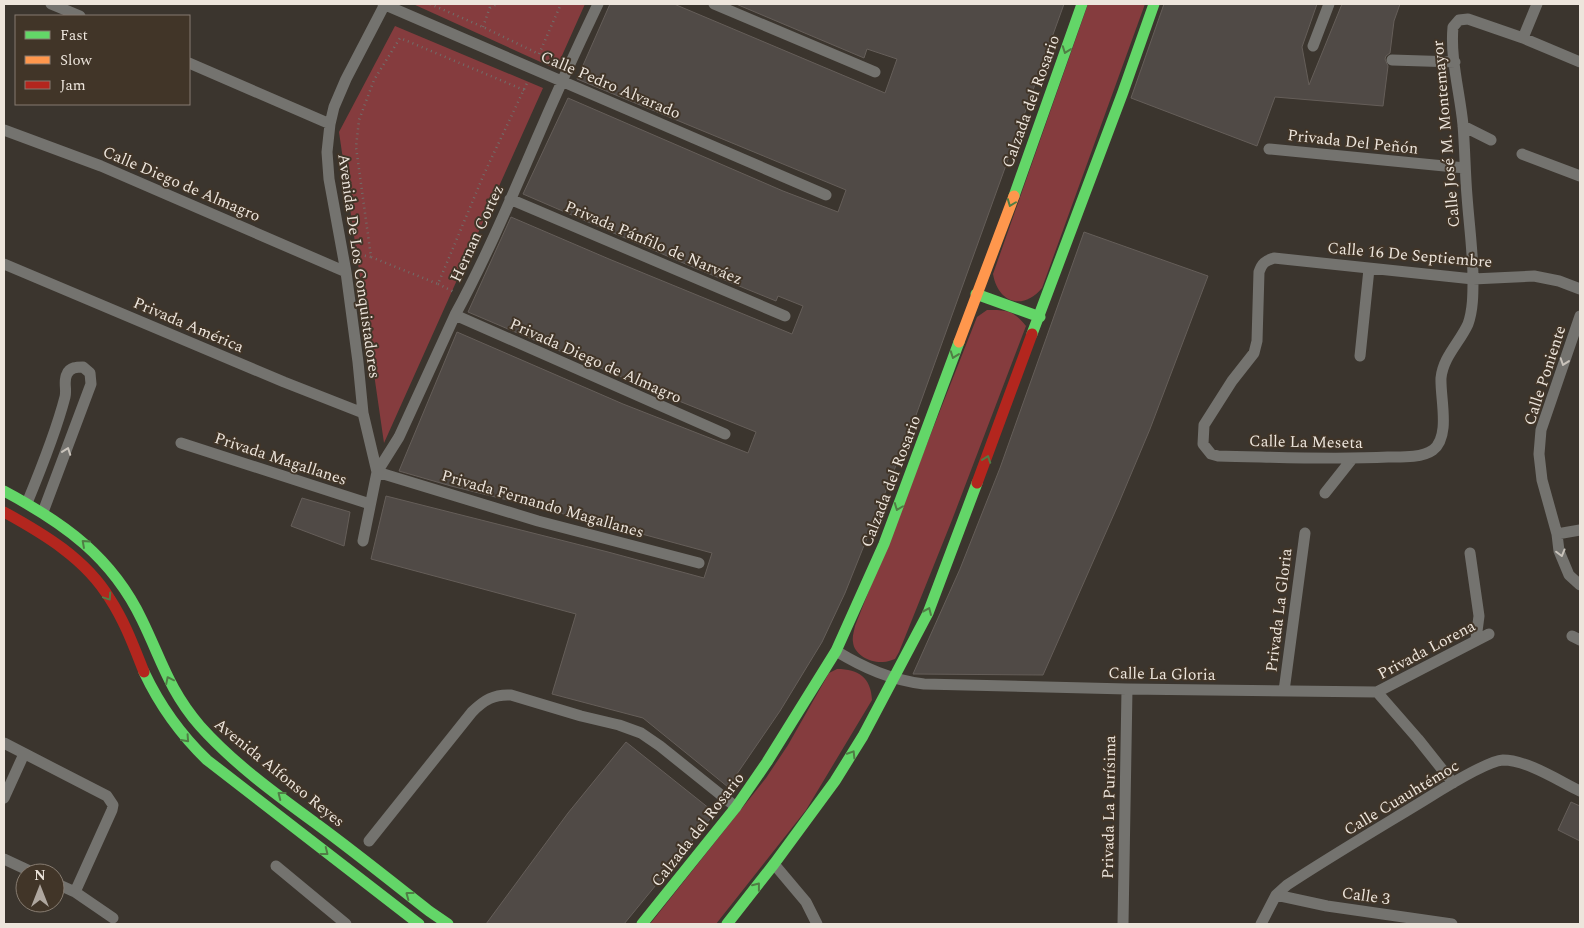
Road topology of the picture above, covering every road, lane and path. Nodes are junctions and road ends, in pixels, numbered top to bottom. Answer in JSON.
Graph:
{"nodes":[{"id":1,"x":51,"y":4,"type":"edge"},
{"id":2,"x":384,"y":4,"type":"edge"},
{"id":3,"x":430,"y":4,"type":"edge"},
{"id":4,"x":497,"y":4,"type":"edge"},
{"id":5,"x":561,"y":4,"type":"edge"},
{"id":6,"x":598,"y":4,"type":"edge"},
{"id":7,"x":714,"y":4,"type":"edge"},
{"id":8,"x":1082,"y":4,"type":"edge"},
{"id":9,"x":1154,"y":4,"type":"edge"},
{"id":10,"x":1329,"y":4,"type":"edge"},
{"id":11,"x":1537,"y":4,"type":"edge"},
{"id":12,"x":491,"y":6,"type":"edge"},
{"id":13,"x":78,"y":15,"type":"edge"},
{"id":14,"x":483,"y":26,"type":"junction"},
{"id":15,"x":1523,"y":38,"type":"junction"},
{"id":16,"x":1313,"y":46,"type":"dead end"},
{"id":17,"x":1392,"y":60,"type":"dead end"},
{"id":18,"x":1455,"y":62,"type":"junction"},
{"id":19,"x":1580,"y":62,"type":"edge"},
{"id":20,"x":190,"y":63,"type":"edge"},
{"id":21,"x":875,"y":72,"type":"dead end"},
{"id":22,"x":562,"y":80,"type":"junction"},
{"id":23,"x":528,"y":81,"type":"dead end"},
{"id":24,"x":524,"y":90,"type":"junction"},
{"id":25,"x":330,"y":124,"type":"junction"},
{"id":26,"x":1463,"y":126,"type":"junction"},
{"id":27,"x":4,"y":130,"type":"edge"},
{"id":28,"x":1491,"y":140,"type":"dead end"},
{"id":29,"x":1269,"y":149,"type":"dead end"},
{"id":30,"x":1522,"y":154,"type":"dead end"},
{"id":31,"x":1465,"y":168,"type":"junction"},
{"id":32,"x":1580,"y":176,"type":"edge"},
{"id":33,"x":826,"y":195,"type":"dead end"},
{"id":34,"x":510,"y":199,"type":"junction"},
{"id":35,"x":1266,"y":260,"type":"joint"},
{"id":36,"x":4,"y":264,"type":"edge"},
{"id":37,"x":1369,"y":268,"type":"junction"},
{"id":38,"x":346,"y":272,"type":"junction"},
{"id":39,"x":1473,"y":279,"type":"junction"},
{"id":40,"x":438,"y":284,"type":"junction"},
{"id":41,"x":1580,"y":289,"type":"edge"},
{"id":42,"x":976,"y":294,"type":"junction"},
{"id":43,"x":464,"y":297,"type":"junction"},
{"id":44,"x":454,"y":315,"type":"junction"},
{"id":45,"x":786,"y":316,"type":"dead end"},
{"id":46,"x":1580,"y":316,"type":"edge"},
{"id":47,"x":1040,"y":317,"type":"junction"},
{"id":48,"x":1360,"y":356,"type":"dead end"},
{"id":49,"x":363,"y":413,"type":"junction"},
{"id":50,"x":725,"y":434,"type":"dead end"},
{"id":51,"x":181,"y":443,"type":"dead end"},
{"id":52,"x":1352,"y":459,"type":"junction"},
{"id":53,"x":377,"y":472,"type":"junction"},
{"id":54,"x":4,"y":491,"type":"edge"},
{"id":55,"x":1325,"y":493,"type":"dead end"},
{"id":56,"x":27,"y":503,"type":"junction"},
{"id":57,"x":370,"y":504,"type":"junction"},
{"id":58,"x":4,"y":512,"type":"edge"},
{"id":59,"x":43,"y":512,"type":"junction"},
{"id":60,"x":1580,"y":530,"type":"edge"},
{"id":61,"x":1305,"y":533,"type":"dead end"},
{"id":62,"x":1557,"y":534,"type":"junction"},
{"id":63,"x":363,"y":542,"type":"dead end"},
{"id":64,"x":1470,"y":553,"type":"dead end"},
{"id":65,"x":699,"y":563,"type":"dead end"},
{"id":66,"x":1580,"y":585,"type":"edge"},
{"id":67,"x":1489,"y":634,"type":"dead end"},
{"id":68,"x":1476,"y":639,"type":"junction"},
{"id":69,"x":836,"y":651,"type":"junction"},
{"id":70,"x":892,"y":679,"type":"junction"},
{"id":71,"x":1126,"y":690,"type":"junction"},
{"id":72,"x":1284,"y":691,"type":"junction"},
{"id":73,"x":1377,"y":692,"type":"junction"},
{"id":74,"x":4,"y":743,"type":"edge"},
{"id":75,"x":24,"y":754,"type":"junction"},
{"id":76,"x":1453,"y":783,"type":"junction"},
{"id":77,"x":1580,"y":791,"type":"edge"},
{"id":78,"x":4,"y":798,"type":"edge"},
{"id":79,"x":736,"y":808,"type":"junction"},
{"id":80,"x":369,"y":841,"type":"dead end"},
{"id":81,"x":774,"y":864,"type":"junction"},
{"id":82,"x":276,"y":866,"type":"dead end"},
{"id":83,"x":65,"y":887,"type":"edge"},
{"id":84,"x":76,"y":892,"type":"junction"},
{"id":85,"x":1276,"y":895,"type":"junction"},
{"id":86,"x":113,"y":918,"type":"dead end"},
{"id":87,"x":346,"y":924,"type":"edge"},
{"id":88,"x":419,"y":924,"type":"edge"},
{"id":89,"x":448,"y":924,"type":"edge"},
{"id":90,"x":642,"y":924,"type":"edge"},
{"id":91,"x":727,"y":924,"type":"edge"},
{"id":92,"x":817,"y":924,"type":"edge"},
{"id":93,"x":1123,"y":924,"type":"edge"},
{"id":94,"x":1261,"y":924,"type":"edge"},
{"id":95,"x":1452,"y":924,"type":"edge"}],
"edges":[{"from":1,"to":13,"type":"street"},
{"from":2,"to":22,"type":"street","name":"Calle Pedro Alvarado"},
{"from":2,"to":25,"type":"street","name":"Avenida De Los Conquistadores"},
{"from":3,"to":14,"type":"path"},
{"from":4,"to":12,"type":"path"},
{"from":5,"to":14,"type":"path"},
{"from":6,"to":22,"type":"street","name":"Hernan Cortez"},
{"from":7,"to":21,"type":"street"},
{"from":8,"to":42,"type":"street","name":"Calzada del Rosario","one_way":true},
{"from":9,"to":47,"type":"street"},
{"from":10,"to":16,"type":"street"},
{"from":11,"to":15,"type":"street"},
{"from":12,"to":14,"type":"path"},
{"from":15,"to":18,"type":"street","name":"Calle José M. Montemayor"},
{"from":15,"to":19,"type":"street"},
{"from":17,"to":18,"type":"street"},
{"from":18,"to":26,"type":"street","name":"Calle José M. Montemayor"},
{"from":20,"to":25,"type":"street"},
{"from":22,"to":33,"type":"street","name":"Calle Pedro Alvarado"},
{"from":22,"to":34,"type":"street","name":"Hernan Cortez"},
{"from":23,"to":24,"type":"path"},
{"from":24,"to":40,"type":"path"},
{"from":24,"to":40,"type":"path"},
{"from":25,"to":38,"type":"street","name":"Avenida De Los Conquistadores"},
{"from":26,"to":28,"type":"street"},
{"from":26,"to":31,"type":"street","name":"Calle José M. Montemayor"},
{"from":27,"to":38,"type":"street","name":"Calle Diego de Almagro"},
{"from":29,"to":31,"type":"street","name":"Privada Del Peñón"},
{"from":30,"to":32,"type":"street"},
{"from":31,"to":39,"type":"street","name":"Calle José M. Montemayor"},
{"from":34,"to":43,"type":"street","name":"Hernan Cortez"},
{"from":34,"to":45,"type":"street","name":"Privada Pánfilo de Narváez"},
{"from":35,"to":37,"type":"street","name":"Calle 16 De Septiembre"},
{"from":35,"to":52,"type":"street","name":"Calle La Meseta"},
{"from":36,"to":49,"type":"street","name":"Privada América"},
{"from":37,"to":39,"type":"street","name":"Calle 16 De Septiembre"},
{"from":37,"to":48,"type":"street"},
{"from":38,"to":49,"type":"street","name":"Avenida De Los Conquistadores"},
{"from":39,"to":41,"type":"street","name":"Calle 16 De Septiembre"},
{"from":39,"to":52,"type":"street","name":"Calle La Meseta"},
{"from":40,"to":43,"type":"path"},
{"from":42,"to":47,"type":"street"},
{"from":42,"to":69,"type":"street","name":"Calzada del Rosario","one_way":true},
{"from":43,"to":44,"type":"street","name":"Hernan Cortez"},
{"from":44,"to":50,"type":"street","name":"Privada Diego de Almagro"},
{"from":44,"to":53,"type":"street","name":"Hernan Cortez"},
{"from":46,"to":62,"type":"street","name":"Calle Poniente","one_way":true},
{"from":70,"to":47,"type":"street","one_way":true},
{"from":49,"to":53,"type":"street","name":"Avenida De Los Conquistadores"},
{"from":51,"to":57,"type":"street","name":"Privada Magallanes"},
{"from":52,"to":55,"type":"street"},
{"from":53,"to":57,"type":"street","name":"Avenida De Los Conquistadores"},
{"from":53,"to":65,"type":"street","name":"Privada Fernando Magallanes"},
{"from":54,"to":56,"type":"street","name":"Avenida Alfonso Reyes"},
{"from":56,"to":59,"type":"street","name":"Avenida Alfonso Reyes"},
{"from":59,"to":56,"type":"street","one_way":true},
{"from":57,"to":63,"type":"street","name":"Avenida De Los Conquistadores"},
{"from":58,"to":88,"type":"street","name":"Avenida Alfonso Reyes","one_way":true},
{"from":89,"to":59,"type":"street","name":"Avenida Alfonso Reyes","one_way":true},
{"from":60,"to":62,"type":"street"},
{"from":61,"to":72,"type":"street","name":"Privada La Gloria"},
{"from":62,"to":66,"type":"street","name":"Calle Poniente","one_way":true},
{"from":64,"to":68,"type":"street"},
{"from":67,"to":68,"type":"street","name":"Privada Lorena"},
{"from":68,"to":73,"type":"street","name":"Privada Lorena"},
{"from":69,"to":70,"type":"street","name":"Calle La Gloria"},
{"from":69,"to":79,"type":"street","name":"Calzada del Rosario"},
{"from":70,"to":71,"type":"street","name":"Calle La Gloria"},
{"from":81,"to":70,"type":"street","one_way":true},
{"from":71,"to":72,"type":"street","name":"Calle La Gloria"},
{"from":71,"to":93,"type":"street","name":"Privada La Purísima"},
{"from":72,"to":73,"type":"street","name":"Calle La Gloria"},
{"from":73,"to":76,"type":"street"},
{"from":74,"to":75,"type":"street"},
{"from":75,"to":78,"type":"street"},
{"from":75,"to":84,"type":"street"},
{"from":76,"to":77,"type":"street","name":"Calle Cuauhtémoc"},
{"from":76,"to":85,"type":"street","name":"Calle Cuauhtémoc"},
{"from":79,"to":80,"type":"street"},
{"from":79,"to":90,"type":"street","name":"Calzada del Rosario"},
{"from":91,"to":81,"type":"street","one_way":true},
{"from":81,"to":92,"type":"street"},
{"from":82,"to":87,"type":"street"},
{"from":83,"to":84,"type":"street"},
{"from":84,"to":86,"type":"street"},
{"from":85,"to":94,"type":"street","name":"Calle Cuauhtémoc"},
{"from":85,"to":95,"type":"street","name":"Calle 3"}]}
